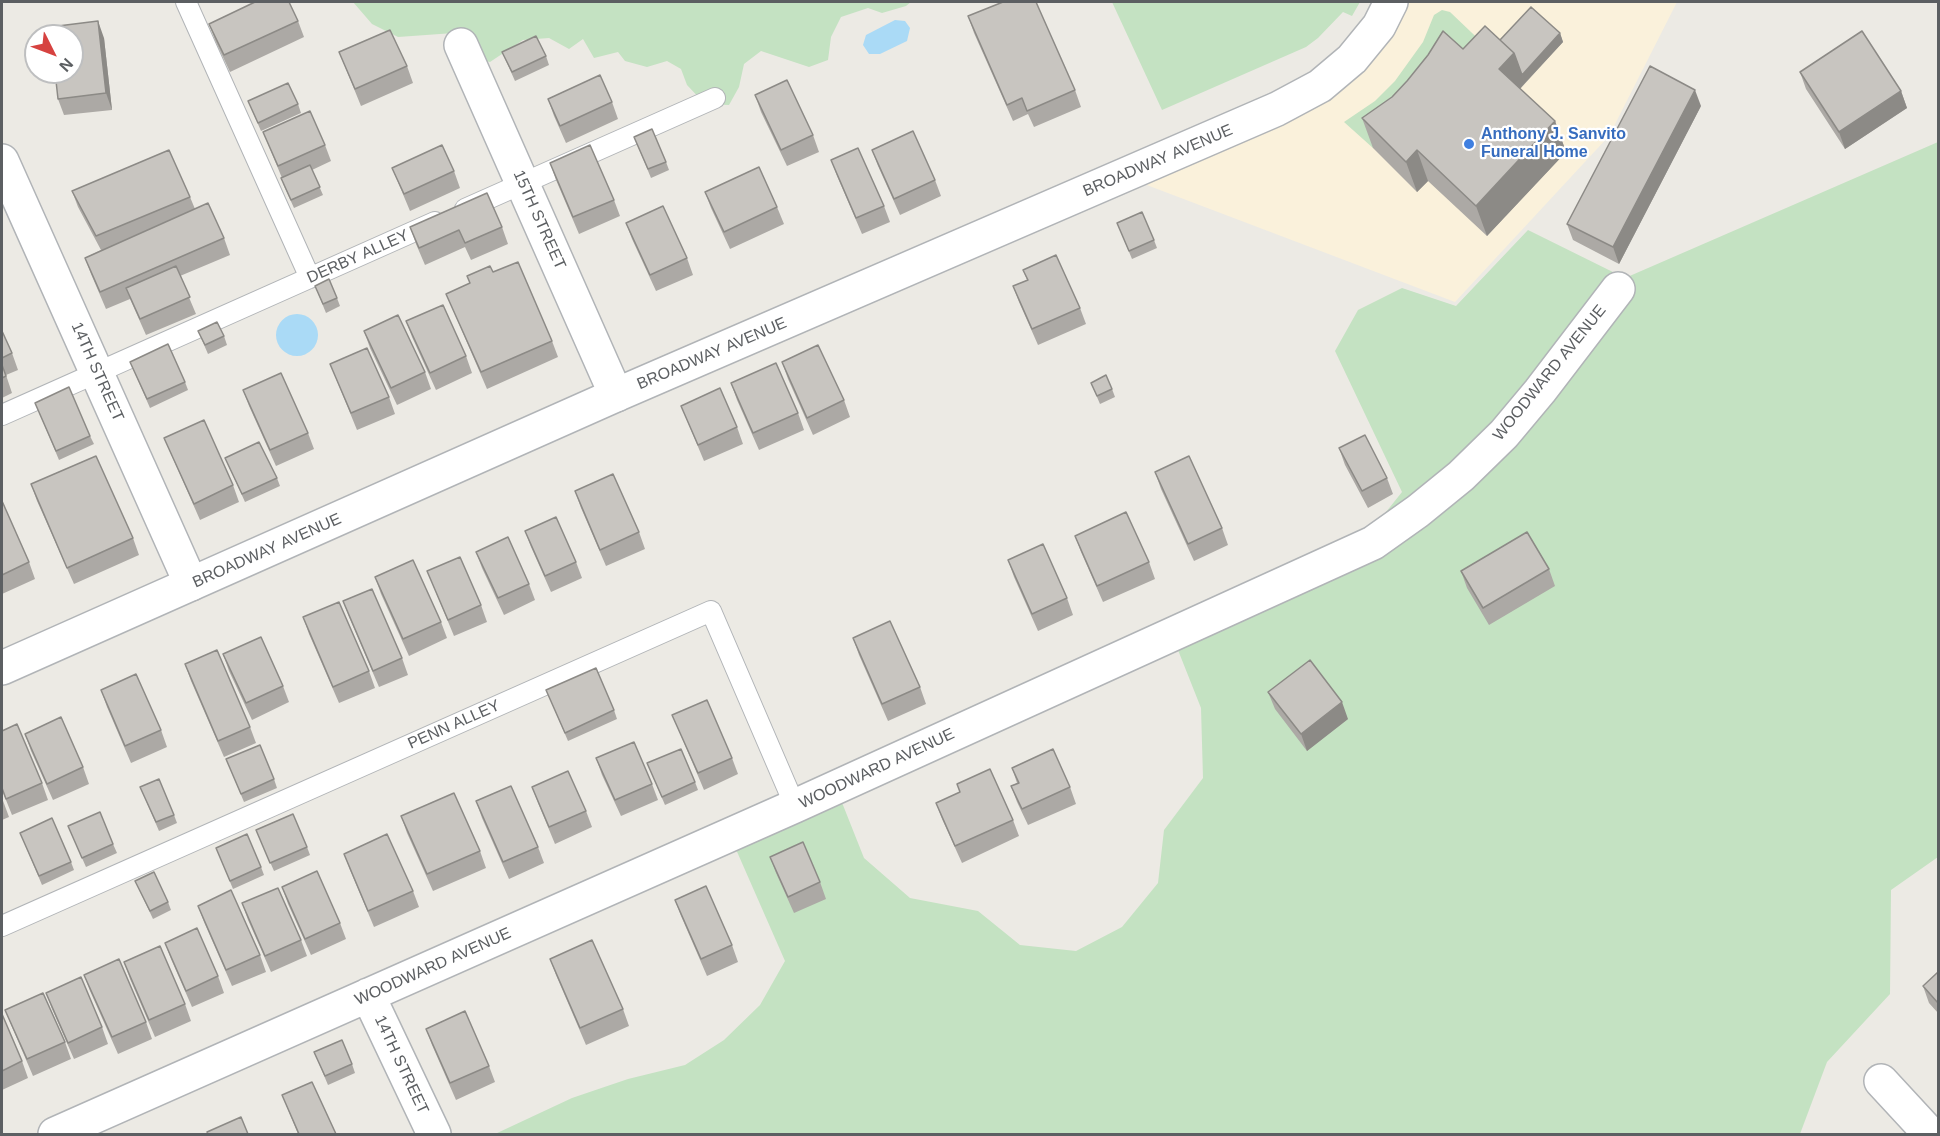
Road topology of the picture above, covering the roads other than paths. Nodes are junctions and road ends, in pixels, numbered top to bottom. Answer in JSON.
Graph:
{"nodes":[{"id":1,"x":186,"y":2,"type":"edge"},
{"id":2,"x":1391,"y":2,"type":"edge"},
{"id":3,"x":461,"y":45,"type":"dead end"},
{"id":4,"x":715,"y":98,"type":"dead end"},
{"id":5,"x":2,"y":161,"type":"edge"},
{"id":6,"x":523,"y":183,"type":"junction"},
{"id":7,"x":310,"y":278,"type":"junction"},
{"id":8,"x":1618,"y":289,"type":"dead end"},
{"id":9,"x":98,"y":372,"type":"junction"},
{"id":10,"x":616,"y":395,"type":"junction"},
{"id":11,"x":2,"y":415,"type":"edge"},
{"id":12,"x":191,"y":584,"type":"junction"},
{"id":13,"x":2,"y":668,"type":"edge"},
{"id":14,"x":795,"y":806,"type":"junction"},
{"id":15,"x":2,"y":926,"type":"edge"},
{"id":16,"x":368,"y":995,"type":"junction"},
{"id":17,"x":1881,"y":1081,"type":"dead end"},
{"id":18,"x":55,"y":1134,"type":"edge"},
{"id":19,"x":434,"y":1134,"type":"edge"},
{"id":20,"x":1930,"y":1134,"type":"edge"}],
"edges":[{"from":1,"to":7,"type":"lane"},
{"from":2,"to":10,"type":"street","name":"BROADWAY AVENUE"},
{"from":3,"to":6,"type":"street","name":"15TH STREET"},
{"from":4,"to":6,"type":"lane","name":"DERBY ALLEY"},
{"from":5,"to":9,"type":"street","name":"14TH STREET"},
{"from":6,"to":7,"type":"lane","name":"DERBY ALLEY"},
{"from":6,"to":10,"type":"street","name":"15TH STREET"},
{"from":7,"to":9,"type":"lane","name":"DERBY ALLEY"},
{"from":8,"to":14,"type":"street","name":"WOODWARD AVENUE"},
{"from":9,"to":11,"type":"lane","name":"DERBY ALLEY"},
{"from":9,"to":12,"type":"street","name":"14TH STREET"},
{"from":10,"to":12,"type":"street","name":"BROADWAY AVENUE"},
{"from":12,"to":13,"type":"street","name":"BROADWAY AVENUE"},
{"from":14,"to":15,"type":"lane","name":"PENN ALLEY"},
{"from":14,"to":16,"type":"street","name":"WOODWARD AVENUE"},
{"from":16,"to":18,"type":"street","name":"WOODWARD AVENUE"},
{"from":16,"to":19,"type":"street","name":"14TH STREET"},
{"from":17,"to":20,"type":"street"}]}
